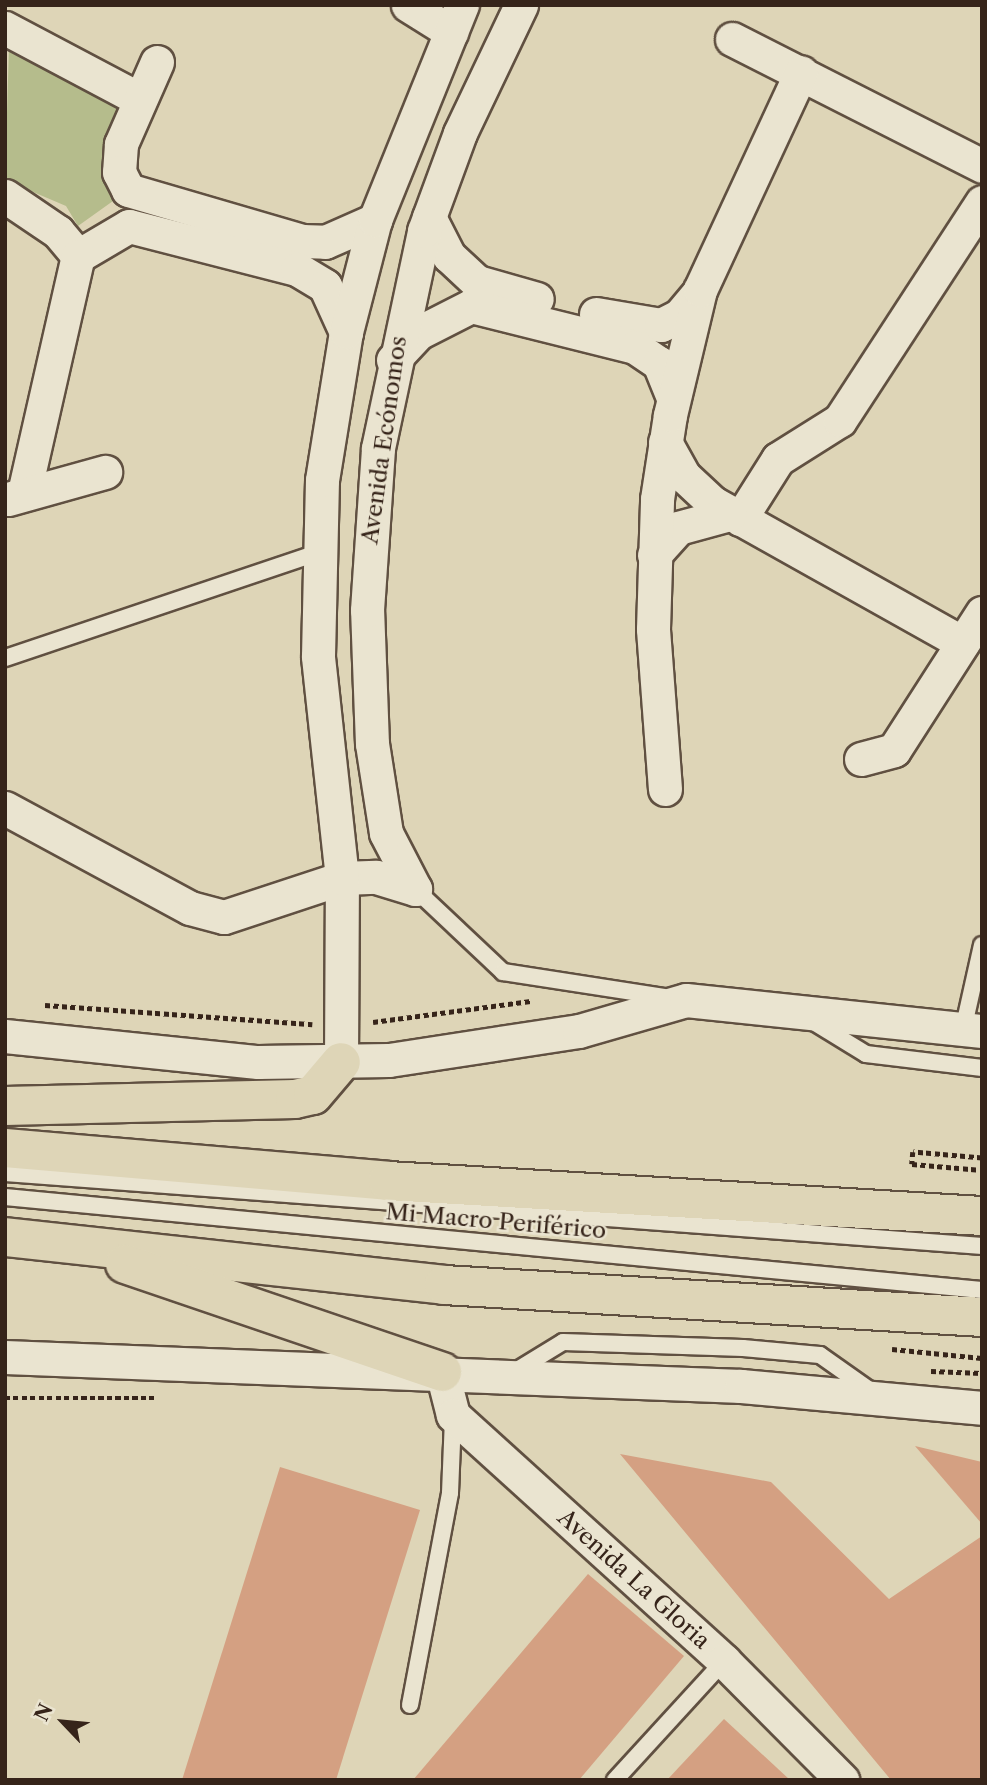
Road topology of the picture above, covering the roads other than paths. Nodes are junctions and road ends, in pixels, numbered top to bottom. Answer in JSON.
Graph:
{"nodes":[{"id":1,"x":14,"y":5,"type":"edge"},
{"id":2,"x":408,"y":5,"type":"edge"},
{"id":3,"x":477,"y":5,"type":"edge"},
{"id":4,"x":517,"y":12,"type":"edge"},
{"id":5,"x":456,"y":18,"type":"edge"},
{"id":6,"x":5,"y":26,"type":"edge"},
{"id":7,"x":732,"y":39,"type":"dead end"},
{"id":8,"x":157,"y":62,"type":"dead end"},
{"id":9,"x":801,"y":72,"type":"junction"},
{"id":10,"x":139,"y":99,"type":"junction"},
{"id":11,"x":982,"y":166,"type":"edge"},
{"id":12,"x":5,"y":196,"type":"edge"},
{"id":13,"x":982,"y":202,"type":"edge"},
{"id":14,"x":429,"y":217,"type":"junction"},
{"id":15,"x":375,"y":220,"type":"junction"},
{"id":16,"x":78,"y":256,"type":"junction"},
{"id":17,"x":700,"y":290,"type":"junction"},
{"id":18,"x":346,"y":332,"type":"junction"},
{"id":19,"x":393,"y":359,"type":"junction"},
{"id":20,"x":673,"y":397,"type":"junction"},
{"id":21,"x":664,"y":442,"type":"junction"},
{"id":22,"x":105,"y":472,"type":"dead end"},
{"id":23,"x":14,"y":497,"type":"edge"},
{"id":24,"x":735,"y":517,"type":"junction"},
{"id":25,"x":370,"y":521,"type":"junction"},
{"id":26,"x":318,"y":537,"type":"junction"},
{"id":27,"x":654,"y":555,"type":"junction"},
{"id":28,"x":982,"y":613,"type":"edge"},
{"id":29,"x":962,"y":643,"type":"junction"},
{"id":30,"x":5,"y":658,"type":"edge"},
{"id":31,"x":861,"y":759,"type":"dead end"},
{"id":32,"x":665,"y":789,"type":"dead end"},
{"id":33,"x":329,"y":796,"type":"junction"},
{"id":34,"x":379,"y":796,"type":"junction"},
{"id":35,"x":5,"y":808,"type":"edge"},
{"id":36,"x":342,"y":878,"type":"junction"},
{"id":37,"x":415,"y":889,"type":"junction"},
{"id":38,"x":982,"y":945,"type":"edge"},
{"id":39,"x":686,"y":1000,"type":"junction"},
{"id":40,"x":803,"y":1016,"type":"junction"},
{"id":41,"x":972,"y":1030,"type":"edge"},
{"id":42,"x":5,"y":1036,"type":"edge"},
{"id":43,"x":341,"y":1062,"type":"junction"},
{"id":44,"x":982,"y":1068,"type":"edge"},
{"id":45,"x":5,"y":1106,"type":"edge"},
{"id":46,"x":5,"y":1149,"type":"edge"},
{"id":47,"x":5,"y":1173,"type":"edge"},
{"id":48,"x":5,"y":1198,"type":"edge"},
{"id":49,"x":982,"y":1209,"type":"edge"},
{"id":50,"x":926,"y":1213,"type":"junction"},
{"id":51,"x":982,"y":1216,"type":"edge"},
{"id":52,"x":5,"y":1237,"type":"edge"},
{"id":53,"x":60,"y":1242,"type":"junction"},
{"id":54,"x":982,"y":1246,"type":"edge"},
{"id":55,"x":982,"y":1290,"type":"edge"},
{"id":56,"x":913,"y":1311,"type":"junction"},
{"id":57,"x":982,"y":1317,"type":"edge"},
{"id":58,"x":982,"y":1327,"type":"edge"},
{"id":59,"x":5,"y":1357,"type":"edge"},
{"id":60,"x":443,"y":1372,"type":"junction"},
{"id":61,"x":982,"y":1408,"type":"edge"},
{"id":62,"x":453,"y":1415,"type":"junction"},
{"id":63,"x":724,"y":1661,"type":"junction"},
{"id":64,"x":410,"y":1705,"type":"dead end"},
{"id":65,"x":615,"y":1780,"type":"edge"},
{"id":66,"x":842,"y":1780,"type":"edge"}],
"edges":[{"from":1,"to":6,"type":"street"},
{"from":2,"to":5,"type":"street"},
{"from":3,"to":4,"type":"street"},
{"from":4,"to":14,"type":"street","name":"Avenida Ecónomos"},
{"from":5,"to":15,"type":"street"},
{"from":6,"to":10,"type":"street"},
{"from":7,"to":9,"type":"street"},
{"from":8,"to":10,"type":"street"},
{"from":9,"to":11,"type":"street"},
{"from":9,"to":17,"type":"street"},
{"from":10,"to":15,"type":"street"},
{"from":12,"to":16,"type":"street"},
{"from":13,"to":24,"type":"street"},
{"from":14,"to":17,"type":"street"},
{"from":14,"to":19,"type":"street","name":"Avenida Ecónomos"},
{"from":15,"to":18,"type":"street"},
{"from":16,"to":18,"type":"street"},
{"from":16,"to":23,"type":"street"},
{"from":17,"to":20,"type":"street"},
{"from":18,"to":26,"type":"street"},
{"from":19,"to":20,"type":"street"},
{"from":19,"to":25,"type":"street","name":"Avenida Ecónomos"},
{"from":20,"to":21,"type":"street"},
{"from":21,"to":24,"type":"street"},
{"from":21,"to":27,"type":"street"},
{"from":22,"to":23,"type":"street"},
{"from":24,"to":27,"type":"street"},
{"from":24,"to":29,"type":"street"},
{"from":25,"to":26,"type":"street"},
{"from":25,"to":34,"type":"street","name":"Avenida Ecónomos"},
{"from":26,"to":30,"type":"lane"},
{"from":26,"to":33,"type":"street"},
{"from":27,"to":32,"type":"street"},
{"from":28,"to":29,"type":"street"},
{"from":29,"to":31,"type":"street"},
{"from":33,"to":34,"type":"street"},
{"from":33,"to":36,"type":"street"},
{"from":34,"to":37,"type":"street","name":"Avenida Ecónomos"},
{"from":35,"to":36,"type":"street"},
{"from":36,"to":37,"type":"street"},
{"from":36,"to":43,"type":"street"},
{"from":37,"to":39,"type":"lane"},
{"from":38,"to":41,"type":"lane"},
{"from":39,"to":40,"type":"street"},
{"from":39,"to":43,"type":"street"},
{"from":40,"to":41,"type":"street"},
{"from":40,"to":44,"type":"lane"},
{"from":42,"to":43,"type":"street"},
{"from":43,"to":45,"type":"highway"},
{"from":46,"to":50,"type":"highway"},
{"from":47,"to":54,"type":"lane"},
{"from":48,"to":55,"type":"lane","name":"Mi Macro Periférico"},
{"from":49,"to":50,"type":"highway"},
{"from":50,"to":51,"type":"highway"},
{"from":52,"to":53,"type":"highway"},
{"from":53,"to":56,"type":"highway"},
{"from":53,"to":60,"type":"highway"},
{"from":56,"to":57,"type":"highway"},
{"from":56,"to":58,"type":"highway"},
{"from":59,"to":60,"type":"street"},
{"from":60,"to":61,"type":"street"},
{"from":60,"to":62,"type":"street"},
{"from":62,"to":63,"type":"street","name":"Avenida La Gloria"},
{"from":62,"to":64,"type":"lane"},
{"from":63,"to":65,"type":"lane"},
{"from":63,"to":66,"type":"street","name":"Avenida La Gloria"}]}
